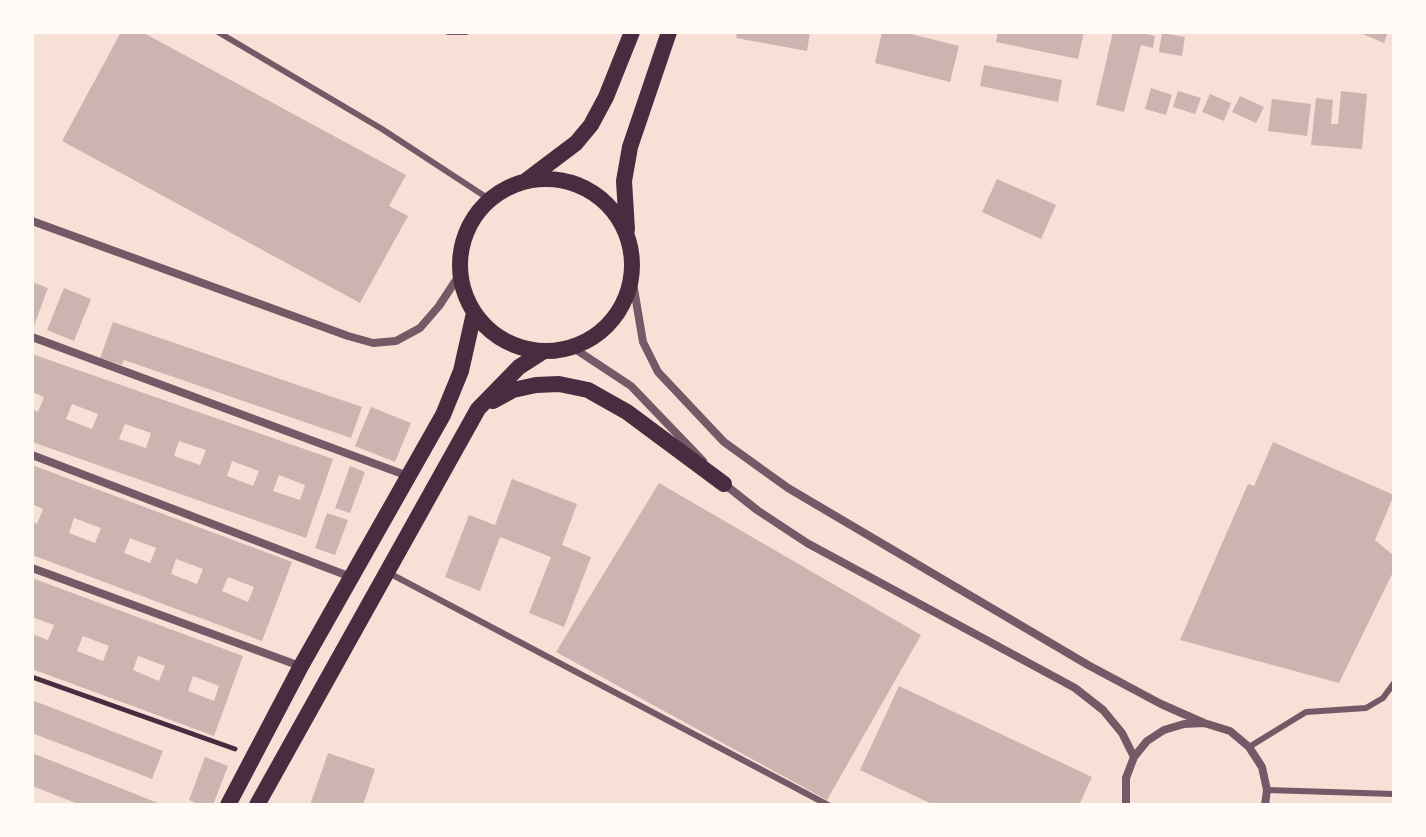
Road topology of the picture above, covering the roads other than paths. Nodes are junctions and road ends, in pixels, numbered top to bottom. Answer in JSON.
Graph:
{"nodes":[{"id":1,"x":218,"y":32,"type":"edge"},
{"id":2,"x":448,"y":32,"type":"edge"},
{"id":3,"x":466,"y":32,"type":"edge"},
{"id":4,"x":632,"y":32,"type":"edge"},
{"id":5,"x":669,"y":32,"type":"edge"},
{"id":6,"x":526,"y":181,"type":"junction"},
{"id":7,"x":489,"y":199,"type":"junction"},
{"id":8,"x":32,"y":221,"type":"edge"},
{"id":9,"x":627,"y":236,"type":"junction"},
{"id":10,"x":460,"y":274,"type":"junction"},
{"id":11,"x":632,"y":277,"type":"junction"},
{"id":12,"x":474,"y":313,"type":"junction"},
{"id":13,"x":32,"y":337,"type":"edge"},
{"id":14,"x":572,"y":347,"type":"junction"},
{"id":15,"x":544,"y":351,"type":"junction"},
{"id":16,"x":478,"y":409,"type":"junction"},
{"id":17,"x":32,"y":455,"type":"edge"},
{"id":18,"x":409,"y":476,"type":"junction"},
{"id":19,"x":724,"y":484,"type":"junction"},
{"id":20,"x":32,"y":568,"type":"edge"},
{"id":21,"x":386,"y":572,"type":"junction"},
{"id":22,"x":352,"y":577,"type":"junction"},
{"id":23,"x":301,"y":666,"type":"junction"},
{"id":24,"x":1394,"y":683,"type":"edge"},
{"id":25,"x":1204,"y":723,"type":"junction"},
{"id":26,"x":1249,"y":747,"type":"junction"},
{"id":27,"x":1134,"y":757,"type":"junction"},
{"id":28,"x":1267,"y":790,"type":"junction"},
{"id":29,"x":1394,"y":794,"type":"edge"},
{"id":30,"x":228,"y":805,"type":"edge"},
{"id":31,"x":257,"y":805,"type":"edge"},
{"id":32,"x":828,"y":805,"type":"edge"},
{"id":33,"x":1126,"y":805,"type":"edge"},
{"id":34,"x":1265,"y":805,"type":"edge"}],
"edges":[{"from":1,"to":7,"type":"lane"},
{"from":2,"to":3,"type":"lane"},
{"from":4,"to":6,"type":"main road"},
{"from":5,"to":9,"type":"main road"},
{"from":6,"to":7,"type":"main road"},
{"from":6,"to":9,"type":"main road"},
{"from":7,"to":10,"type":"main road"},
{"from":8,"to":10,"type":"street"},
{"from":9,"to":11,"type":"main road"},
{"from":10,"to":12,"type":"main road"},
{"from":11,"to":14,"type":"main road"},
{"from":11,"to":25,"type":"street"},
{"from":12,"to":15,"type":"main road"},
{"from":12,"to":18,"type":"main road"},
{"from":13,"to":18,"type":"street"},
{"from":14,"to":15,"type":"main road"},
{"from":14,"to":19,"type":"street"},
{"from":15,"to":16,"type":"main road"},
{"from":16,"to":19,"type":"main road"},
{"from":16,"to":21,"type":"main road"},
{"from":17,"to":22,"type":"street"},
{"from":18,"to":22,"type":"main road"},
{"from":19,"to":27,"type":"street"},
{"from":20,"to":23,"type":"street"},
{"from":21,"to":31,"type":"main road"},
{"from":21,"to":32,"type":"lane"},
{"from":22,"to":23,"type":"main road"},
{"from":23,"to":30,"type":"main road"},
{"from":24,"to":26,"type":"lane"},
{"from":25,"to":26,"type":"street"},
{"from":25,"to":27,"type":"street"},
{"from":26,"to":28,"type":"street"},
{"from":27,"to":33,"type":"street"},
{"from":28,"to":29,"type":"lane"},
{"from":28,"to":34,"type":"street"}]}
